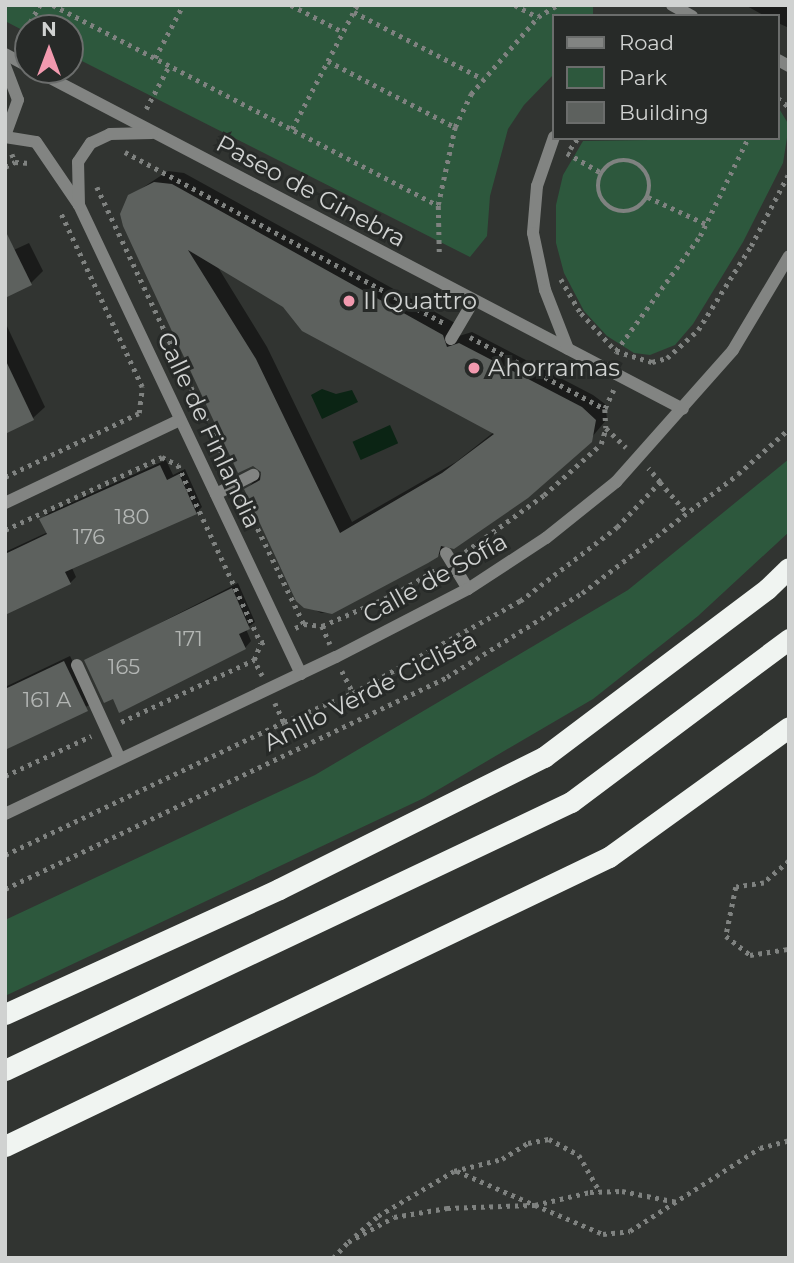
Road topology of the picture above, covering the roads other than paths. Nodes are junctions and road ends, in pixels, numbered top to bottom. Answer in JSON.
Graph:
{"nodes":[{"id":1,"x":672,"y":5,"type":"edge"},
{"id":2,"x":688,"y":14,"type":"edge"},
{"id":3,"x":5,"y":66,"type":"edge"},
{"id":4,"x":62,"y":84,"type":"edge"},
{"id":5,"x":155,"y":133,"type":"junction"},
{"id":6,"x":5,"y":136,"type":"edge"},
{"id":7,"x":553,"y":140,"type":"edge"},
{"id":8,"x":79,"y":205,"type":"junction"},
{"id":9,"x":789,"y":256,"type":"edge"},
{"id":10,"x":474,"y":300,"type":"junction"},
{"id":11,"x":454,"y":334,"type":"road end"},
{"id":12,"x":568,"y":349,"type":"junction"},
{"id":13,"x":683,"y":409,"type":"junction"},
{"id":14,"x":180,"y":420,"type":"junction"},
{"id":15,"x":253,"y":475,"type":"dead end"},
{"id":16,"x":216,"y":494,"type":"junction"},
{"id":17,"x":5,"y":503,"type":"edge"},
{"id":18,"x":449,"y":557,"type":"road end"},
{"id":19,"x":789,"y":568,"type":"edge"},
{"id":20,"x":468,"y":589,"type":"junction"},
{"id":21,"x":789,"y":639,"type":"edge"},
{"id":22,"x":77,"y":665,"type":"dead end"},
{"id":23,"x":301,"y":674,"type":"junction"},
{"id":24,"x":789,"y":727,"type":"edge"},
{"id":25,"x":120,"y":760,"type":"junction"},
{"id":26,"x":5,"y":814,"type":"edge"},
{"id":27,"x":5,"y":1014,"type":"edge"},
{"id":28,"x":5,"y":1070,"type":"edge"},
{"id":29,"x":5,"y":1146,"type":"edge"}],
"edges":[{"from":1,"to":2,"type":"street"},
{"from":3,"to":6,"type":"street","name":"Calle de Finlandia"},
{"from":4,"to":5,"type":"street","name":"Paseo de Ginebra"},
{"from":5,"to":8,"type":"street","name":"Calle de Finlandia"},
{"from":5,"to":10,"type":"street","name":"Paseo de Ginebra"},
{"from":6,"to":8,"type":"street","name":"Calle de Finlandia"},
{"from":7,"to":12,"type":"street"},
{"from":8,"to":14,"type":"street","name":"Calle de Finlandia"},
{"from":9,"to":13,"type":"street","name":"Calle de Sofía"},
{"from":10,"to":11,"type":"street"},
{"from":10,"to":12,"type":"street","name":"Paseo de Ginebra"},
{"from":12,"to":13,"type":"street","name":"Paseo de Ginebra"},
{"from":13,"to":20,"type":"street","name":"Calle de Sofía"},
{"from":14,"to":16,"type":"street","name":"Calle de Finlandia"},
{"from":14,"to":17,"type":"street"},
{"from":15,"to":16,"type":"street"},
{"from":16,"to":23,"type":"street","name":"Calle de Finlandia"},
{"from":18,"to":20,"type":"street"},
{"from":19,"to":27,"type":"highway"},
{"from":20,"to":23,"type":"street","name":"Calle de Sofía"},
{"from":21,"to":28,"type":"highway"},
{"from":22,"to":25,"type":"street"},
{"from":23,"to":25,"type":"street","name":"Calle de Sofía"},
{"from":24,"to":29,"type":"highway"},
{"from":25,"to":26,"type":"street","name":"Calle de Sofía"}]}
